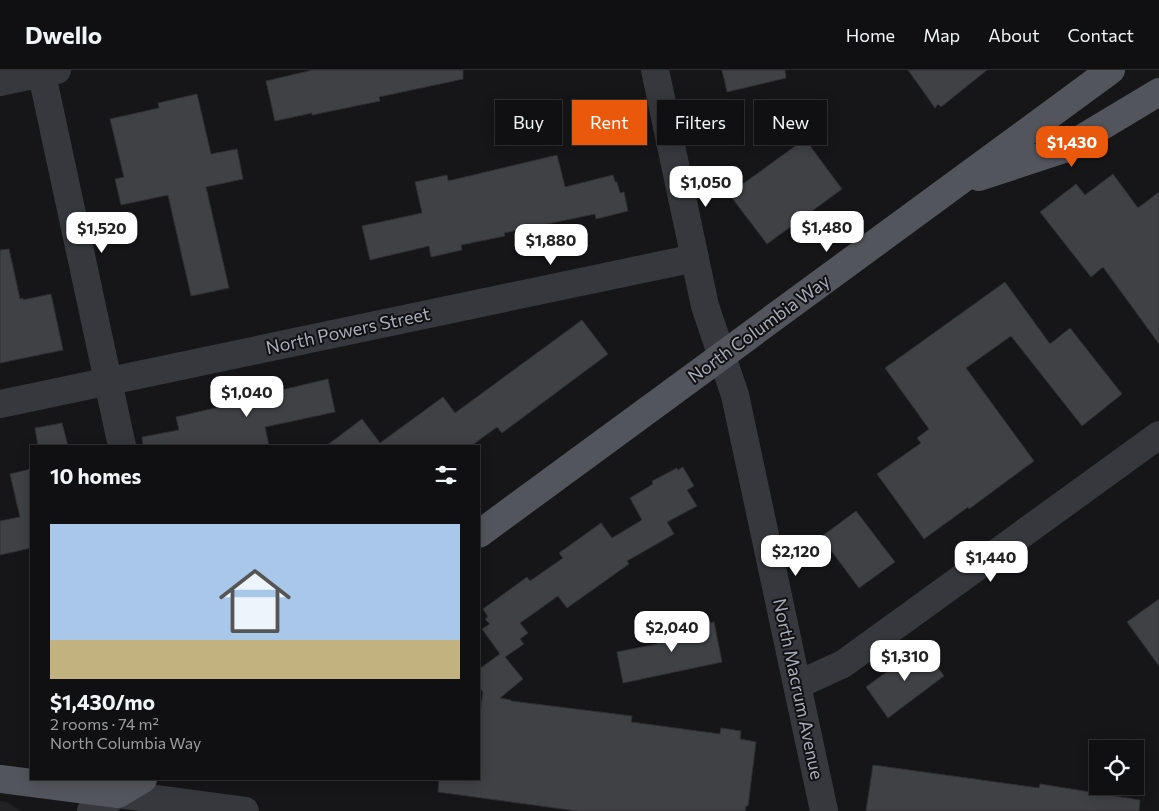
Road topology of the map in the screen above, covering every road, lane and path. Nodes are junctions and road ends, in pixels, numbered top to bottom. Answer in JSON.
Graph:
{"nodes":[{"id":1,"x":655,"y":70,"type":"edge"},
{"id":2,"x":1111,"y":70,"type":"edge"},
{"id":3,"x":46,"y":71,"type":"edge"},
{"id":4,"x":0,"y":82,"type":"edge"},
{"id":5,"x":1159,"y":92,"type":"edge"},
{"id":6,"x":956,"y":185,"type":"junction"},
{"id":7,"x":695,"y":258,"type":"junction"},
{"id":8,"x":722,"y":356,"type":"junction"},
{"id":9,"x":108,"y":381,"type":"junction"},
{"id":10,"x":0,"y":404,"type":"edge"},
{"id":11,"x":1159,"y":435,"type":"edge"},
{"id":12,"x":122,"y":445,"type":"edge"},
{"id":13,"x":480,"y":533,"type":"edge"},
{"id":14,"x":797,"y":685,"type":"junction"},
{"id":15,"x":0,"y":779,"type":"edge"},
{"id":16,"x":141,"y":780,"type":"edge"},
{"id":17,"x":118,"y":794,"type":"junction"},
{"id":18,"x":91,"y":811,"type":"edge"},
{"id":19,"x":245,"y":811,"type":"edge"},
{"id":20,"x":824,"y":811,"type":"edge"}],
"edges":[{"from":1,"to":7,"type":"street","name":"North Macrum Avenue"},
{"from":2,"to":6,"type":"main road","name":"North Columbia Way"},
{"from":3,"to":4,"type":"street"},
{"from":3,"to":9,"type":"street"},
{"from":5,"to":6,"type":"main road"},
{"from":6,"to":8,"type":"main road","name":"North Columbia Way"},
{"from":7,"to":8,"type":"street","name":"North Macrum Avenue"},
{"from":7,"to":9,"type":"street","name":"North Powers Street"},
{"from":8,"to":13,"type":"main road","name":"North Columbia Way"},
{"from":8,"to":14,"type":"street","name":"North Macrum Avenue"},
{"from":9,"to":10,"type":"street","name":"North Powers Street"},
{"from":9,"to":12,"type":"street"},
{"from":11,"to":14,"type":"street"},
{"from":14,"to":20,"type":"street","name":"North Macrum Avenue"},
{"from":15,"to":17,"type":"main road"},
{"from":16,"to":17,"type":"main road"},
{"from":17,"to":18,"type":"street"},
{"from":17,"to":19,"type":"street"}]}
